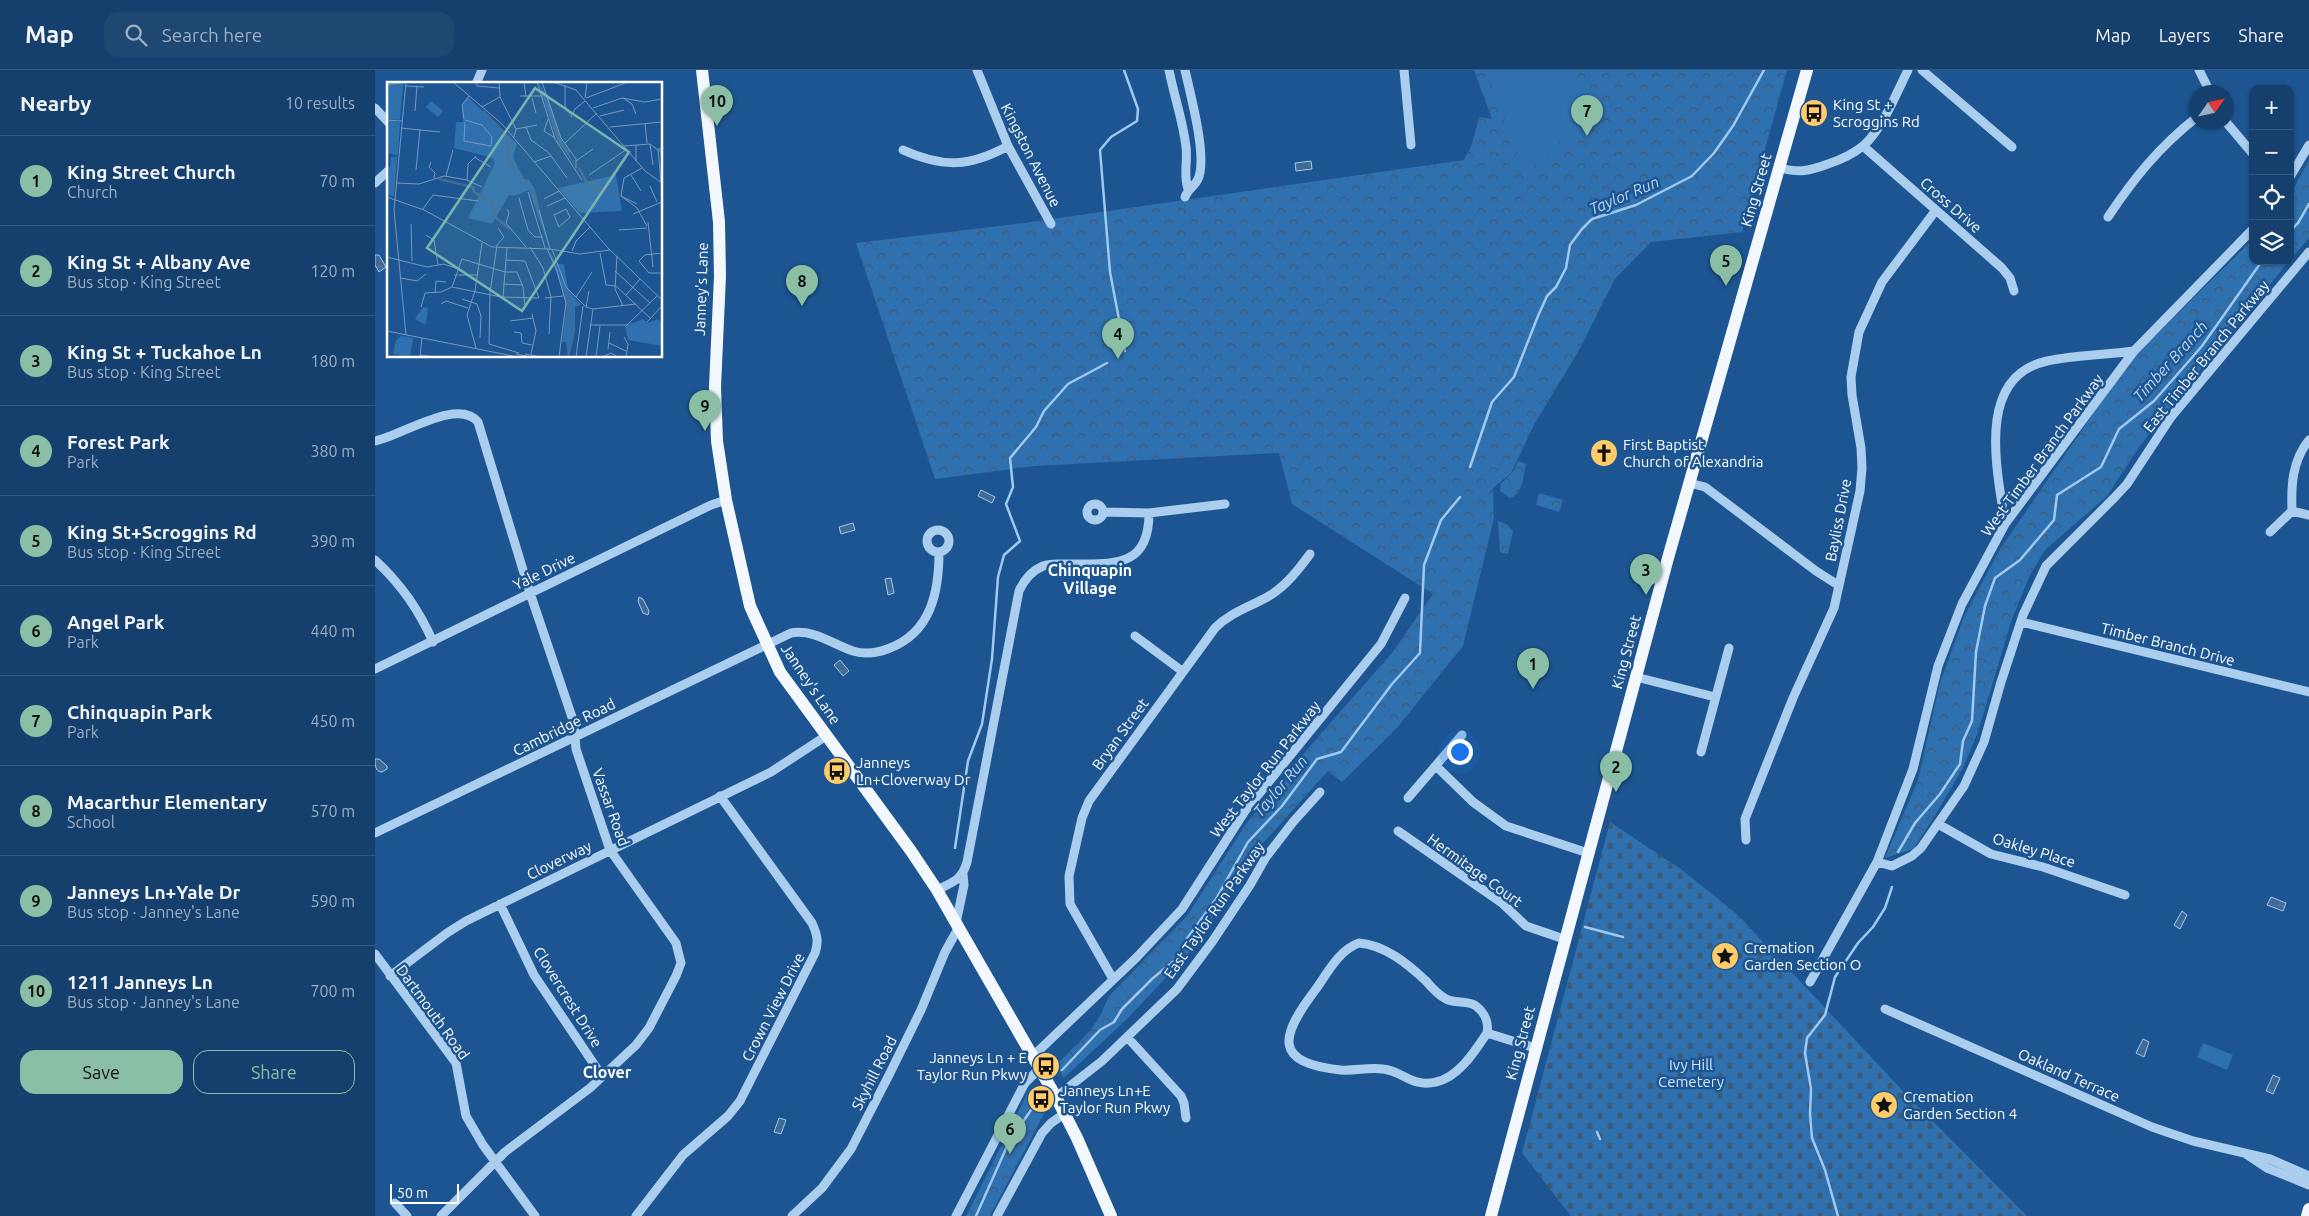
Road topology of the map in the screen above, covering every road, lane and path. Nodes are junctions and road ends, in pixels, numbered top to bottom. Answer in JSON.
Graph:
{"nodes":[{"id":1,"x":483,"y":70,"type":"edge"},
{"id":2,"x":702,"y":70,"type":"edge"},
{"id":3,"x":977,"y":70,"type":"edge"},
{"id":4,"x":1169,"y":70,"type":"edge"},
{"id":5,"x":1185,"y":70,"type":"edge"},
{"id":6,"x":1404,"y":70,"type":"edge"},
{"id":7,"x":1807,"y":70,"type":"edge"},
{"id":8,"x":1908,"y":70,"type":"edge"},
{"id":9,"x":1922,"y":70,"type":"edge"},
{"id":10,"x":2199,"y":70,"type":"edge"},
{"id":11,"x":477,"y":82,"type":"edge"},
{"id":12,"x":2206,"y":85,"type":"edge"},
{"id":13,"x":375,"y":108,"type":"edge"},
{"id":14,"x":387,"y":121,"type":"edge"},
{"id":15,"x":2189,"y":123,"type":"edge"},
{"id":16,"x":2234,"y":130,"type":"edge"},
{"id":17,"x":1411,"y":145,"type":"dead end"},
{"id":18,"x":2309,"y":145,"type":"edge"},
{"id":19,"x":1007,"y":146,"type":"junction"},
{"id":20,"x":1863,"y":146,"type":"junction"},
{"id":21,"x":2012,"y":147,"type":"dead end"},
{"id":22,"x":2249,"y":149,"type":"edge"},
{"id":23,"x":903,"y":150,"type":"dead end"},
{"id":24,"x":1780,"y":168,"type":"junction"},
{"id":25,"x":387,"y":172,"type":"edge"},
{"id":26,"x":2291,"y":175,"type":"edge"},
{"id":27,"x":375,"y":183,"type":"edge"},
{"id":28,"x":1936,"y":210,"type":"junction"},
{"id":29,"x":2108,"y":217,"type":"dead end"},
{"id":30,"x":1051,"y":224,"type":"dead end"},
{"id":31,"x":2249,"y":233,"type":"edge"},
{"id":32,"x":2309,"y":252,"type":"edge"},
{"id":33,"x":2014,"y":291,"type":"dead end"},
{"id":34,"x":2134,"y":352,"type":"junction"},
{"id":35,"x":2309,"y":440,"type":"edge"},
{"id":36,"x":375,"y":441,"type":"edge"},
{"id":37,"x":1689,"y":483,"type":"junction"},
{"id":38,"x":726,"y":500,"type":"junction"},
{"id":39,"x":1225,"y":504,"type":"dead end"},
{"id":40,"x":2292,"y":511,"type":"junction"},
{"id":41,"x":1103,"y":512,"type":"dead end"},
{"id":42,"x":1149,"y":512,"type":"junction"},
{"id":43,"x":2309,"y":515,"type":"edge"},
{"id":44,"x":2005,"y":524,"type":"junction"},
{"id":45,"x":2270,"y":532,"type":"dead end"},
{"id":46,"x":939,"y":552,"type":"dead end"},
{"id":47,"x":1310,"y":554,"type":"dead end"},
{"id":48,"x":375,"y":560,"type":"edge"},
{"id":49,"x":1838,"y":586,"type":"junction"},
{"id":50,"x":531,"y":593,"type":"junction"},
{"id":51,"x":1405,"y":598,"type":"dead end"},
{"id":52,"x":2021,"y":622,"type":"junction"},
{"id":53,"x":1135,"y":636,"type":"dead end"},
{"id":54,"x":433,"y":642,"type":"junction"},
{"id":55,"x":765,"y":645,"type":"junction"},
{"id":56,"x":1729,"y":648,"type":"dead end"},
{"id":57,"x":375,"y":670,"type":"edge"},
{"id":58,"x":1182,"y":671,"type":"junction"},
{"id":59,"x":1636,"y":677,"type":"junction"},
{"id":60,"x":2309,"y":692,"type":"edge"},
{"id":61,"x":1715,"y":697,"type":"junction"},
{"id":62,"x":1462,"y":735,"type":"dead end"},
{"id":63,"x":826,"y":736,"type":"junction"},
{"id":64,"x":575,"y":737,"type":"junction"},
{"id":65,"x":1701,"y":752,"type":"dead end"},
{"id":66,"x":1437,"y":766,"type":"junction"},
{"id":67,"x":1320,"y":792,"type":"dead end"},
{"id":68,"x":720,"y":796,"type":"junction"},
{"id":69,"x":1408,"y":798,"type":"dead end"},
{"id":70,"x":1938,"y":824,"type":"junction"},
{"id":71,"x":1398,"y":831,"type":"dead end"},
{"id":72,"x":375,"y":833,"type":"edge"},
{"id":73,"x":1746,"y":840,"type":"dead end"},
{"id":74,"x":610,"y":850,"type":"junction"},
{"id":75,"x":1588,"y":853,"type":"junction"},
{"id":76,"x":1877,"y":862,"type":"junction"},
{"id":77,"x":963,"y":874,"type":"junction"},
{"id":78,"x":937,"y":890,"type":"junction"},
{"id":79,"x":2125,"y":895,"type":"dead end"},
{"id":80,"x":500,"y":904,"type":"junction"},
{"id":81,"x":958,"y":925,"type":"junction"},
{"id":82,"x":1564,"y":939,"type":"junction"},
{"id":83,"x":375,"y":954,"type":"edge"},
{"id":84,"x":390,"y":976,"type":"junction"},
{"id":85,"x":1113,"y":979,"type":"junction"},
{"id":86,"x":1810,"y":982,"type":"dead end"},
{"id":87,"x":1885,"y":1009,"type":"dead end"},
{"id":88,"x":1487,"y":1033,"type":"junction"},
{"id":89,"x":1127,"y":1038,"type":"junction"},
{"id":90,"x":1535,"y":1048,"type":"junction"},
{"id":91,"x":1032,"y":1057,"type":"junction"},
{"id":92,"x":1039,"y":1068,"type":"junction"},
{"id":93,"x":602,"y":1076,"type":"junction"},
{"id":94,"x":1055,"y":1097,"type":"junction"},
{"id":95,"x":1064,"y":1114,"type":"junction"},
{"id":96,"x":1186,"y":1118,"type":"dead end"},
{"id":97,"x":2246,"y":1154,"type":"junction"},
{"id":98,"x":495,"y":1161,"type":"junction"},
{"id":99,"x":2309,"y":1176,"type":"edge"},
{"id":100,"x":2309,"y":1185,"type":"edge"},
{"id":101,"x":395,"y":1204,"type":"dead end"},
{"id":102,"x":2309,"y":1209,"type":"edge"},
{"id":103,"x":407,"y":1216,"type":"edge"},
{"id":104,"x":441,"y":1216,"type":"edge"},
{"id":105,"x":535,"y":1216,"type":"edge"},
{"id":106,"x":636,"y":1216,"type":"edge"},
{"id":107,"x":792,"y":1216,"type":"edge"},
{"id":108,"x":956,"y":1216,"type":"edge"},
{"id":109,"x":997,"y":1216,"type":"edge"},
{"id":110,"x":1111,"y":1216,"type":"edge"},
{"id":111,"x":1491,"y":1216,"type":"edge"},
{"id":112,"x":2307,"y":1216,"type":"edge"}],
"edges":[{"from":1,"to":11,"type":"street"},
{"from":2,"to":38,"type":"main road","name":"Janney's Lane"},
{"from":3,"to":19,"type":"street","name":"Kingston Avenue"},
{"from":4,"to":5,"type":"street"},
{"from":6,"to":17,"type":"street"},
{"from":7,"to":24,"type":"main road","name":"King Street"},
{"from":8,"to":20,"type":"street"},
{"from":9,"to":21,"type":"street"},
{"from":10,"to":12,"type":"street"},
{"from":13,"to":14,"type":"street"},
{"from":15,"to":29,"type":"street"},
{"from":16,"to":22,"type":"street"},
{"from":18,"to":26,"type":"street"},
{"from":19,"to":23,"type":"street"},
{"from":19,"to":30,"type":"street","name":"Kingston Avenue"},
{"from":20,"to":24,"type":"street"},
{"from":20,"to":28,"type":"street","name":"Cross Drive"},
{"from":24,"to":37,"type":"main road","name":"King Street"},
{"from":25,"to":27,"type":"street"},
{"from":28,"to":33,"type":"street","name":"Cross Drive"},
{"from":28,"to":49,"type":"street","name":"Bayliss Drive"},
{"from":31,"to":34,"type":"street","name":"West Timber Branch Parkway"},
{"from":32,"to":52,"type":"street","name":"East Timber Branch Parkway"},
{"from":34,"to":44,"type":"street","name":"West Timber Branch Parkway"},
{"from":34,"to":44,"type":"street"},
{"from":35,"to":40,"type":"street"},
{"from":36,"to":50,"type":"street","name":"Vassar Road"},
{"from":37,"to":49,"type":"street"},
{"from":37,"to":59,"type":"main road","name":"King Street"},
{"from":38,"to":50,"type":"street","name":"Yale Drive"},
{"from":38,"to":55,"type":"main road","name":"Janney's Lane"},
{"from":39,"to":42,"type":"street"},
{"from":40,"to":43,"type":"street"},
{"from":40,"to":45,"type":"street"},
{"from":41,"to":42,"type":"street"},
{"from":42,"to":77,"type":"street","name":"Skyhill Road"},
{"from":44,"to":76,"type":"street","name":"West Timber Branch Parkway"},
{"from":46,"to":55,"type":"street","name":"Cambridge Road"},
{"from":47,"to":58,"type":"street","name":"Bryan Street"},
{"from":48,"to":54,"type":"street"},
{"from":49,"to":73,"type":"street","name":"Bayliss Drive"},
{"from":50,"to":54,"type":"street","name":"Yale Drive"},
{"from":50,"to":64,"type":"street","name":"Vassar Road"},
{"from":51,"to":85,"type":"street","name":"West Taylor Run Parkway"},
{"from":52,"to":60,"type":"street","name":"Timber Branch Drive"},
{"from":52,"to":70,"type":"street","name":"East Timber Branch Parkway"},
{"from":53,"to":58,"type":"street"},
{"from":54,"to":57,"type":"street","name":"Yale Drive"},
{"from":55,"to":63,"type":"main road","name":"Janney's Lane"},
{"from":55,"to":64,"type":"street","name":"Cambridge Road"},
{"from":56,"to":61,"type":"street"},
{"from":58,"to":85,"type":"street","name":"Bryan Street"},
{"from":59,"to":61,"type":"street"},
{"from":59,"to":75,"type":"main road","name":"King Street"},
{"from":61,"to":65,"type":"street"},
{"from":62,"to":66,"type":"street"},
{"from":63,"to":68,"type":"street","name":"Cloverway"},
{"from":63,"to":78,"type":"main road","name":"Janney's Lane"},
{"from":64,"to":72,"type":"street","name":"Cambridge Road"},
{"from":64,"to":74,"type":"street","name":"Vassar Road"},
{"from":66,"to":69,"type":"street"},
{"from":66,"to":75,"type":"street"},
{"from":67,"to":89,"type":"street","name":"East Taylor Run Parkway"},
{"from":68,"to":74,"type":"street","name":"Cloverway"},
{"from":68,"to":106,"type":"street","name":"Crown View Drive"},
{"from":70,"to":76,"type":"street","name":"East Timber Branch Parkway"},
{"from":70,"to":79,"type":"street","name":"Oakley Place"},
{"from":71,"to":82,"type":"street","name":"Hermitage Court"},
{"from":74,"to":80,"type":"street","name":"Cloverway"},
{"from":74,"to":93,"type":"street","name":"Vassar Road"},
{"from":75,"to":82,"type":"main road","name":"King Street"},
{"from":76,"to":86,"type":"street","name":"West Timber Branch Parkway"},
{"from":77,"to":78,"type":"street"},
{"from":77,"to":81,"type":"street","name":"Skyhill Road"},
{"from":78,"to":81,"type":"main road","name":"Janney's Lane"},
{"from":80,"to":84,"type":"street","name":"Cloverway"},
{"from":80,"to":93,"type":"street","name":"Clovercrest Drive"},
{"from":81,"to":91,"type":"main road","name":"Janney's Lane"},
{"from":81,"to":107,"type":"street","name":"Skyhill Road"},
{"from":82,"to":90,"type":"main road","name":"King Street"},
{"from":83,"to":84,"type":"street","name":"Dartmouth Road"},
{"from":84,"to":98,"type":"street","name":"Dartmouth Road"},
{"from":85,"to":91,"type":"street","name":"West Taylor Run Parkway"},
{"from":87,"to":97,"type":"street","name":"Oakland Terrace"},
{"from":88,"to":88,"type":"street"},
{"from":88,"to":90,"type":"street"},
{"from":89,"to":94,"type":"street","name":"East Taylor Run Parkway"},
{"from":89,"to":96,"type":"street"},
{"from":90,"to":111,"type":"main road","name":"King Street"},
{"from":91,"to":92,"type":"main road","name":"Janney's Lane"},
{"from":92,"to":94,"type":"main road","name":"Janney's Lane"},
{"from":92,"to":108,"type":"street"},
{"from":93,"to":98,"type":"street","name":"Vassar Road"},
{"from":94,"to":95,"type":"main road","name":"Janney's Lane"},
{"from":95,"to":109,"type":"street"},
{"from":95,"to":110,"type":"main road","name":"Janney's Lane"},
{"from":97,"to":99,"type":"street","name":"Oakland Terrace"},
{"from":97,"to":100,"type":"street","name":"Oakland Terrace"},
{"from":98,"to":104,"type":"street","name":"Vassar Road"},
{"from":98,"to":105,"type":"street","name":"Dartmouth Road"},
{"from":101,"to":103,"type":"street"},
{"from":102,"to":112,"type":"main road"}]}
